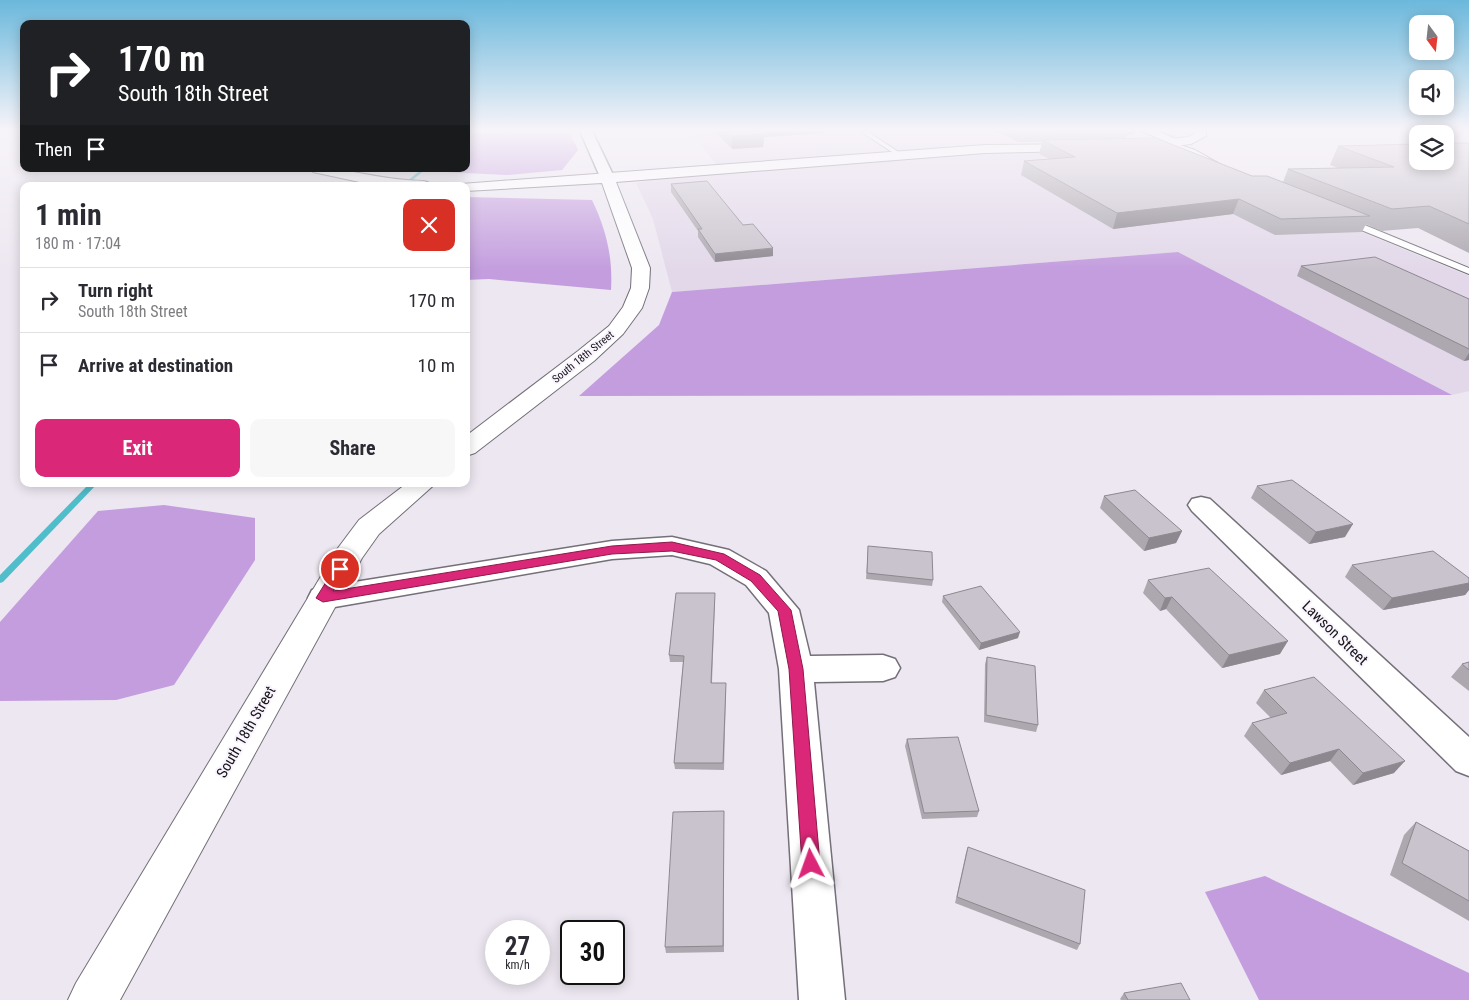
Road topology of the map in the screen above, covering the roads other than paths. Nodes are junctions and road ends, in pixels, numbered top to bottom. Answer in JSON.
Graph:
{"nodes":[{"id":1,"x":358,"y":178,"type":"edge"},
{"id":2,"x":608,"y":178,"type":"junction"},
{"id":3,"x":612,"y":178,"type":"edge"},
{"id":4,"x":378,"y":182,"type":"edge"},
{"id":5,"x":470,"y":187,"type":"edge"},
{"id":6,"x":1341,"y":218,"type":"edge"},
{"id":7,"x":1469,"y":271,"type":"edge"},
{"id":8,"x":470,"y":445,"type":"edge"},
{"id":9,"x":418,"y":487,"type":"edge"},
{"id":10,"x":1202,"y":505,"type":"dead end"},
{"id":11,"x":323,"y":598,"type":"junction"},
{"id":12,"x":883,"y":668,"type":"dead end"},
{"id":13,"x":796,"y":669,"type":"junction"},
{"id":14,"x":1469,"y":760,"type":"edge"},
{"id":15,"x":93,"y":1000,"type":"edge"},
{"id":16,"x":822,"y":1000,"type":"edge"}],
"edges":[{"from":1,"to":4,"type":"street"},
{"from":2,"to":3,"type":"street"},
{"from":2,"to":5,"type":"street"},
{"from":2,"to":8,"type":"street","name":"South 18th Street"},
{"from":6,"to":7,"type":"lane"},
{"from":9,"to":11,"type":"street","name":"South 18th Street"},
{"from":10,"to":14,"type":"street","name":"Lawson Street"},
{"from":11,"to":13,"type":"street"},
{"from":11,"to":15,"type":"street","name":"South 18th Street"},
{"from":12,"to":13,"type":"street"},
{"from":13,"to":16,"type":"street"}]}
